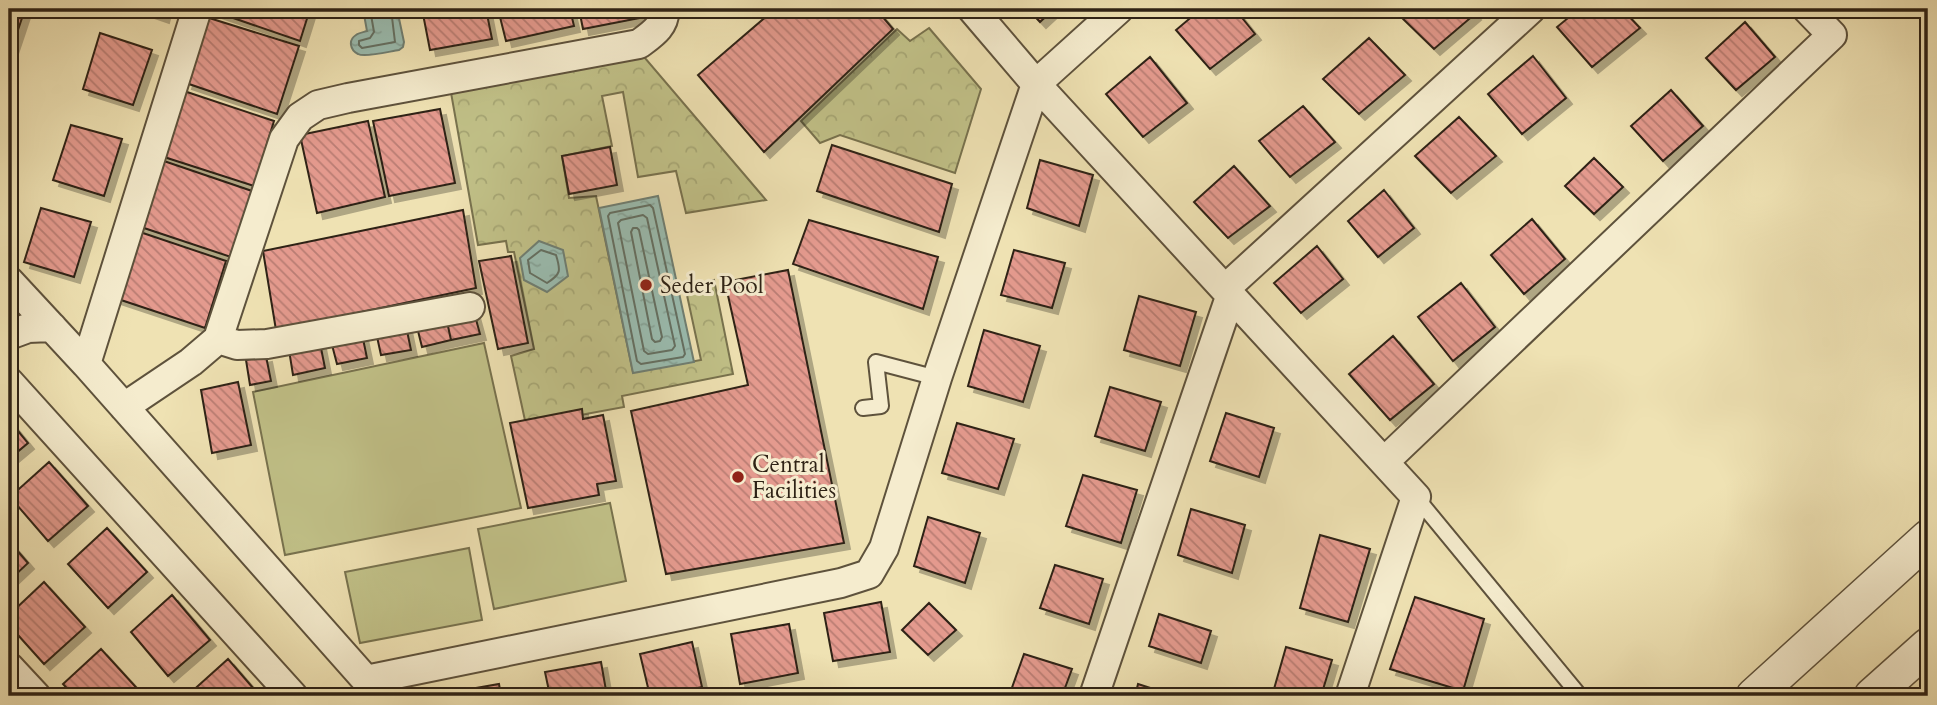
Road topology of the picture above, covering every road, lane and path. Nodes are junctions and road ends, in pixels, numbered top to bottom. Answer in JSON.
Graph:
{"nodes":[{"id":1,"x":197,"y":9,"type":"edge"},
{"id":2,"x":664,"y":9,"type":"edge"},
{"id":3,"x":972,"y":9,"type":"edge"},
{"id":4,"x":1119,"y":9,"type":"edge"},
{"id":5,"x":1531,"y":9,"type":"edge"},
{"id":6,"x":1807,"y":9,"type":"edge"},
{"id":7,"x":1036,"y":84,"type":"junction"},
{"id":8,"x":10,"y":285,"type":"edge"},
{"id":9,"x":1228,"y":291,"type":"junction"},
{"id":10,"x":470,"y":307,"type":"dead end"},
{"id":11,"x":52,"y":327,"type":"junction"},
{"id":12,"x":9,"y":335,"type":"edge"},
{"id":13,"x":218,"y":339,"type":"junction"},
{"id":14,"x":86,"y":364,"type":"junction"},
{"id":15,"x":937,"y":378,"type":"junction"},
{"id":16,"x":9,"y":382,"type":"edge"},
{"id":17,"x":124,"y":407,"type":"junction"},
{"id":18,"x":863,"y":408,"type":"dead end"},
{"id":19,"x":1385,"y":461,"type":"junction"},
{"id":20,"x":1416,"y":497,"type":"junction"},
{"id":21,"x":1928,"y":538,"type":"edge"},
{"id":22,"x":1928,"y":646,"type":"edge"},
{"id":23,"x":9,"y":667,"type":"edge"},
{"id":24,"x":374,"y":688,"type":"edge"},
{"id":25,"x":36,"y":696,"type":"edge"},
{"id":26,"x":293,"y":696,"type":"edge"},
{"id":27,"x":1094,"y":696,"type":"edge"},
{"id":28,"x":1350,"y":696,"type":"edge"},
{"id":29,"x":1580,"y":696,"type":"edge"},
{"id":30,"x":1754,"y":696,"type":"edge"},
{"id":31,"x":1872,"y":696,"type":"edge"}],
"edges":[{"from":1,"to":14,"type":"street"},
{"from":2,"to":13,"type":"street"},
{"from":3,"to":7,"type":"street"},
{"from":4,"to":7,"type":"street"},
{"from":5,"to":9,"type":"street"},
{"from":6,"to":19,"type":"street"},
{"from":7,"to":9,"type":"street"},
{"from":7,"to":15,"type":"street"},
{"from":8,"to":11,"type":"street"},
{"from":9,"to":19,"type":"street"},
{"from":9,"to":27,"type":"street"},
{"from":10,"to":13,"type":"street"},
{"from":11,"to":12,"type":"street"},
{"from":11,"to":14,"type":"street"},
{"from":13,"to":17,"type":"street"},
{"from":14,"to":17,"type":"street"},
{"from":15,"to":18,"type":"lane"},
{"from":15,"to":24,"type":"street"},
{"from":16,"to":26,"type":"street"},
{"from":17,"to":24,"type":"street"},
{"from":19,"to":20,"type":"street"},
{"from":20,"to":28,"type":"street"},
{"from":20,"to":29,"type":"lane"},
{"from":21,"to":30,"type":"street"},
{"from":22,"to":31,"type":"street"},
{"from":23,"to":25,"type":"street"}]}
